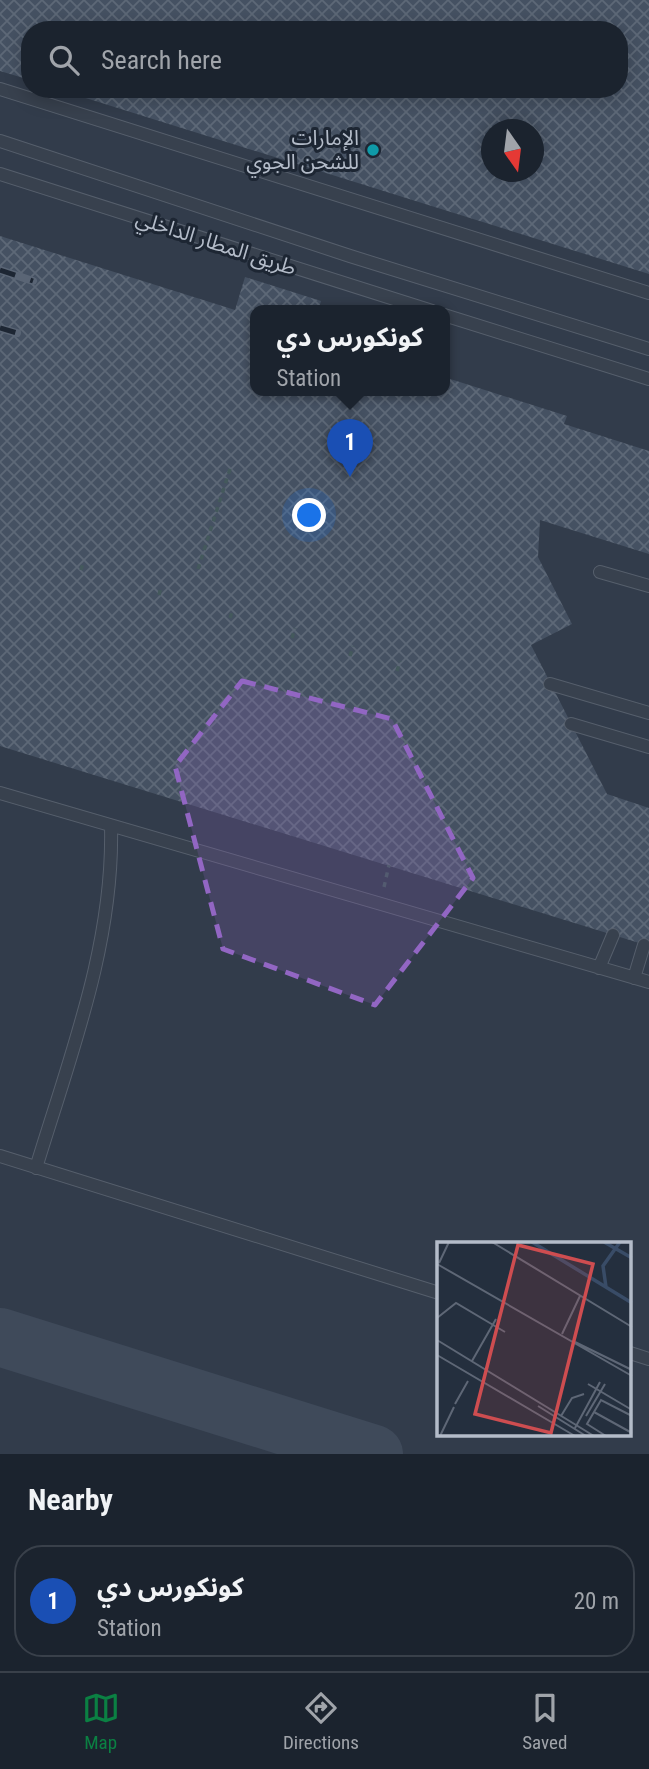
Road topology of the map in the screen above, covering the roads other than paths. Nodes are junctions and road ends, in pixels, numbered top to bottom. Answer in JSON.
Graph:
{"nodes":[{"id":1,"x":0,"y":89,"type":"edge"},
{"id":2,"x":21,"y":96,"type":"edge"},
{"id":3,"x":29,"y":98,"type":"edge"},
{"id":4,"x":0,"y":141,"type":"edge"},
{"id":5,"x":0,"y":174,"type":"edge"},
{"id":6,"x":649,"y":293,"type":"edge"},
{"id":7,"x":413,"y":305,"type":"edge"},
{"id":8,"x":450,"y":317,"type":"edge"},
{"id":9,"x":649,"y":349,"type":"edge"},
{"id":10,"x":649,"y":379,"type":"edge"},
{"id":11,"x":600,"y":572,"type":"dead end"},
{"id":12,"x":649,"y":586,"type":"edge"},
{"id":13,"x":550,"y":684,"type":"dead end"},
{"id":14,"x":649,"y":713,"type":"edge"},
{"id":15,"x":571,"y":724,"type":"dead end"},
{"id":16,"x":649,"y":747,"type":"edge"},
{"id":17,"x":0,"y":793,"type":"edge"},
{"id":18,"x":111,"y":826,"type":"junction"},
{"id":19,"x":614,"y":935,"type":"dead end"},
{"id":20,"x":644,"y":945,"type":"dead end"},
{"id":21,"x":599,"y":968,"type":"junction"},
{"id":22,"x":634,"y":978,"type":"junction"},
{"id":23,"x":649,"y":982,"type":"edge"},
{"id":24,"x":0,"y":1156,"type":"edge"},
{"id":25,"x":36,"y":1167,"type":"junction"},
{"id":26,"x":437,"y":1292,"type":"edge"},
{"id":27,"x":632,"y":1354,"type":"edge"},
{"id":28,"x":649,"y":1359,"type":"edge"}],
"edges":[{"from":1,"to":2,"type":"lane"},
{"from":3,"to":6,"type":"lane"},
{"from":4,"to":9,"type":"lane"},
{"from":5,"to":7,"type":"lane","name":"طريق المطار الداخلي"},
{"from":8,"to":10,"type":"lane"},
{"from":11,"to":12,"type":"lane"},
{"from":13,"to":14,"type":"lane"},
{"from":15,"to":16,"type":"lane"},
{"from":17,"to":18,"type":"lane"},
{"from":18,"to":21,"type":"lane"},
{"from":18,"to":25,"type":"lane"},
{"from":19,"to":21,"type":"lane"},
{"from":20,"to":22,"type":"lane"},
{"from":21,"to":22,"type":"lane"},
{"from":22,"to":23,"type":"lane"},
{"from":24,"to":25,"type":"lane"},
{"from":25,"to":26,"type":"lane"},
{"from":27,"to":28,"type":"lane"}]}
